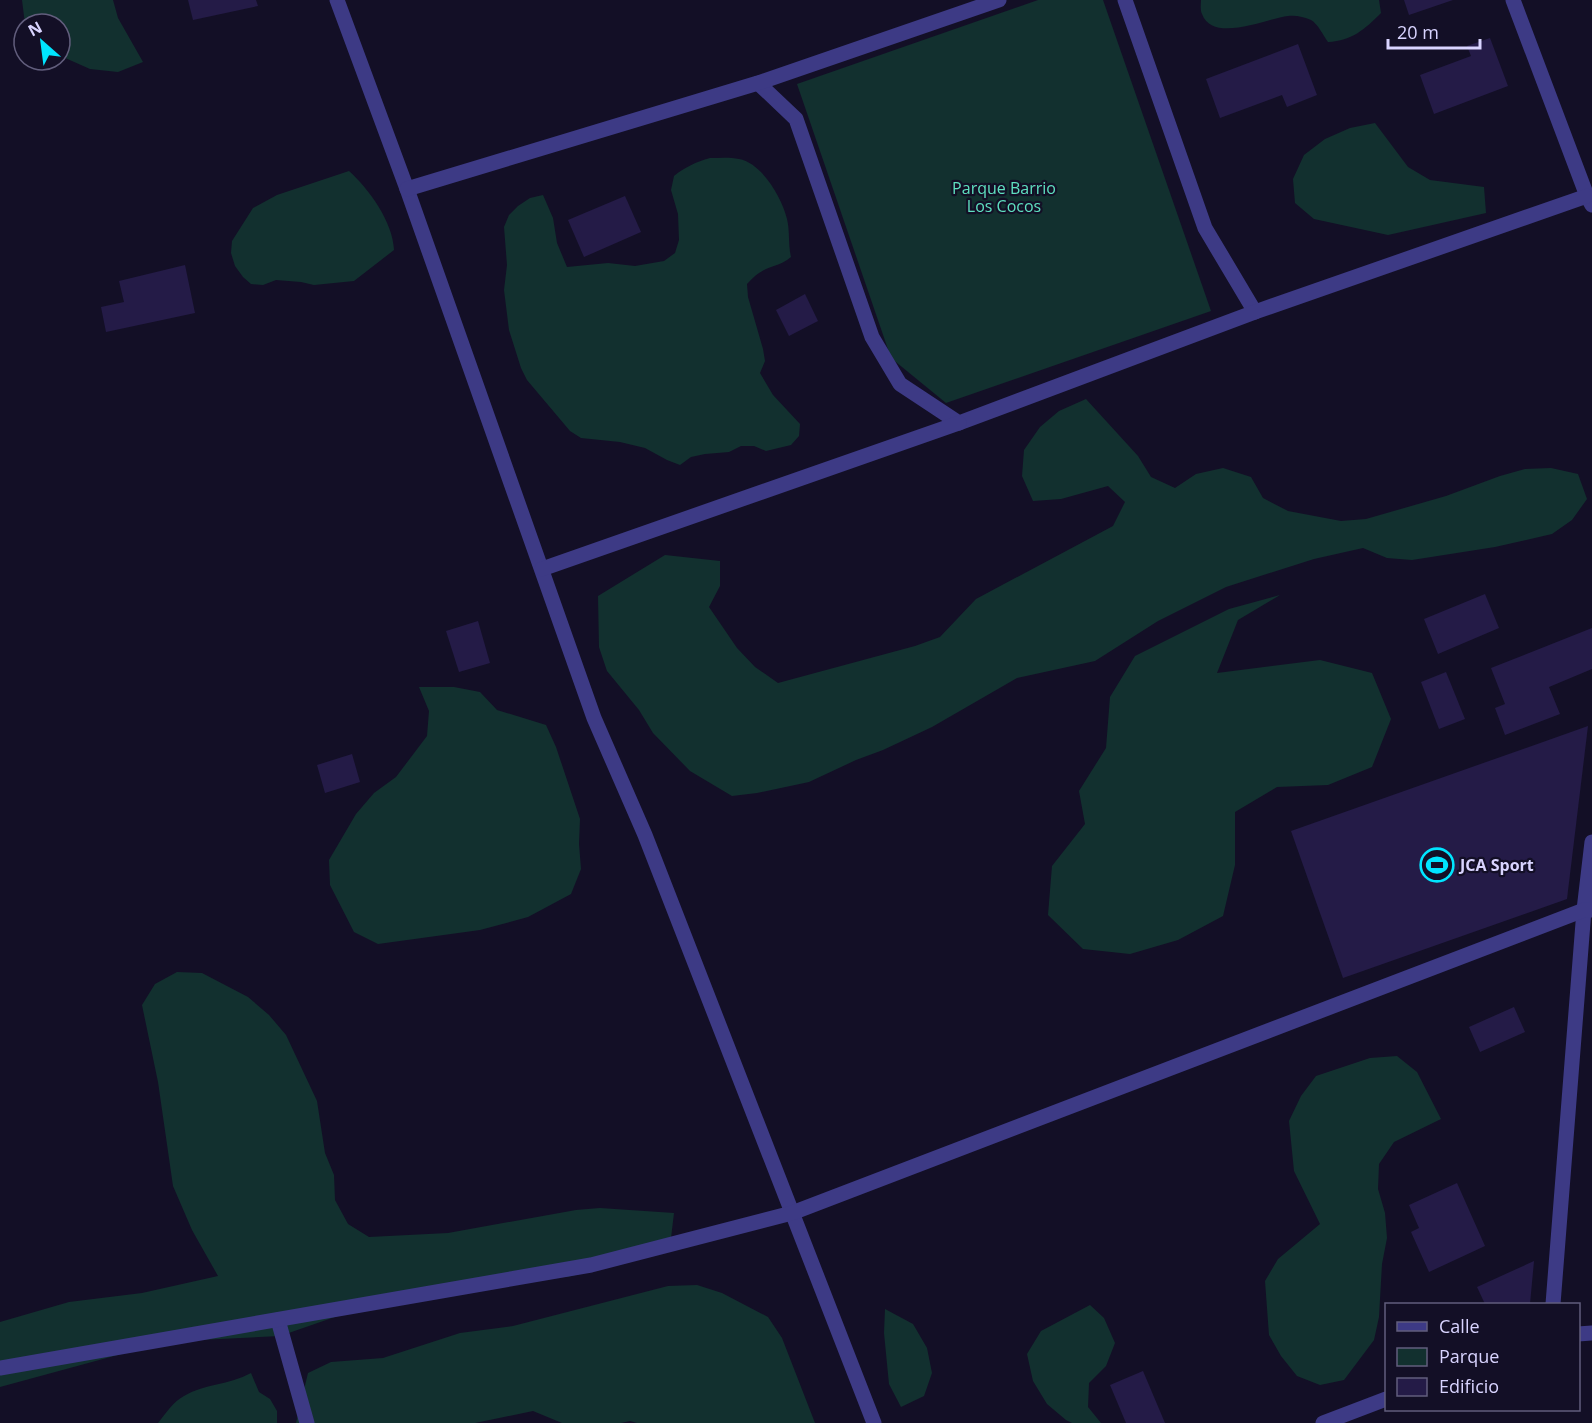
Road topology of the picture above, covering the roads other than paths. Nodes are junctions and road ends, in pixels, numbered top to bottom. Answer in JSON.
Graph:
{"nodes":[{"id":1,"x":336,"y":0,"type":"edge"},
{"id":2,"x":999,"y":0,"type":"edge"},
{"id":3,"x":1125,"y":0,"type":"edge"},
{"id":4,"x":1513,"y":0,"type":"edge"},
{"id":5,"x":758,"y":83,"type":"junction"},
{"id":6,"x":407,"y":189,"type":"junction"},
{"id":7,"x":1589,"y":200,"type":"edge"},
{"id":8,"x":1256,"y":312,"type":"junction"},
{"id":9,"x":960,"y":423,"type":"junction"},
{"id":10,"x":542,"y":569,"type":"junction"},
{"id":11,"x":1592,"y":842,"type":"edge"},
{"id":12,"x":1588,"y":910,"type":"edge"},
{"id":13,"x":792,"y":1213,"type":"junction"},
{"id":14,"x":1553,"y":1303,"type":"edge"},
{"id":15,"x":279,"y":1320,"type":"junction"},
{"id":16,"x":0,"y":1368,"type":"edge"},
{"id":17,"x":1385,"y":1399,"type":"edge"},
{"id":18,"x":307,"y":1423,"type":"edge"},
{"id":19,"x":874,"y":1423,"type":"edge"},
{"id":20,"x":1323,"y":1423,"type":"edge"}],
"edges":[{"from":1,"to":6,"type":"street"},
{"from":2,"to":5,"type":"street"},
{"from":3,"to":8,"type":"street"},
{"from":4,"to":7,"type":"street"},
{"from":5,"to":6,"type":"street"},
{"from":5,"to":9,"type":"street"},
{"from":6,"to":10,"type":"street"},
{"from":7,"to":8,"type":"street"},
{"from":8,"to":9,"type":"street"},
{"from":9,"to":10,"type":"street"},
{"from":10,"to":13,"type":"street"},
{"from":11,"to":12,"type":"street"},
{"from":12,"to":13,"type":"street"},
{"from":12,"to":14,"type":"street"},
{"from":13,"to":15,"type":"street"},
{"from":13,"to":19,"type":"street"},
{"from":15,"to":16,"type":"street"},
{"from":15,"to":18,"type":"street"},
{"from":17,"to":20,"type":"street"}]}
